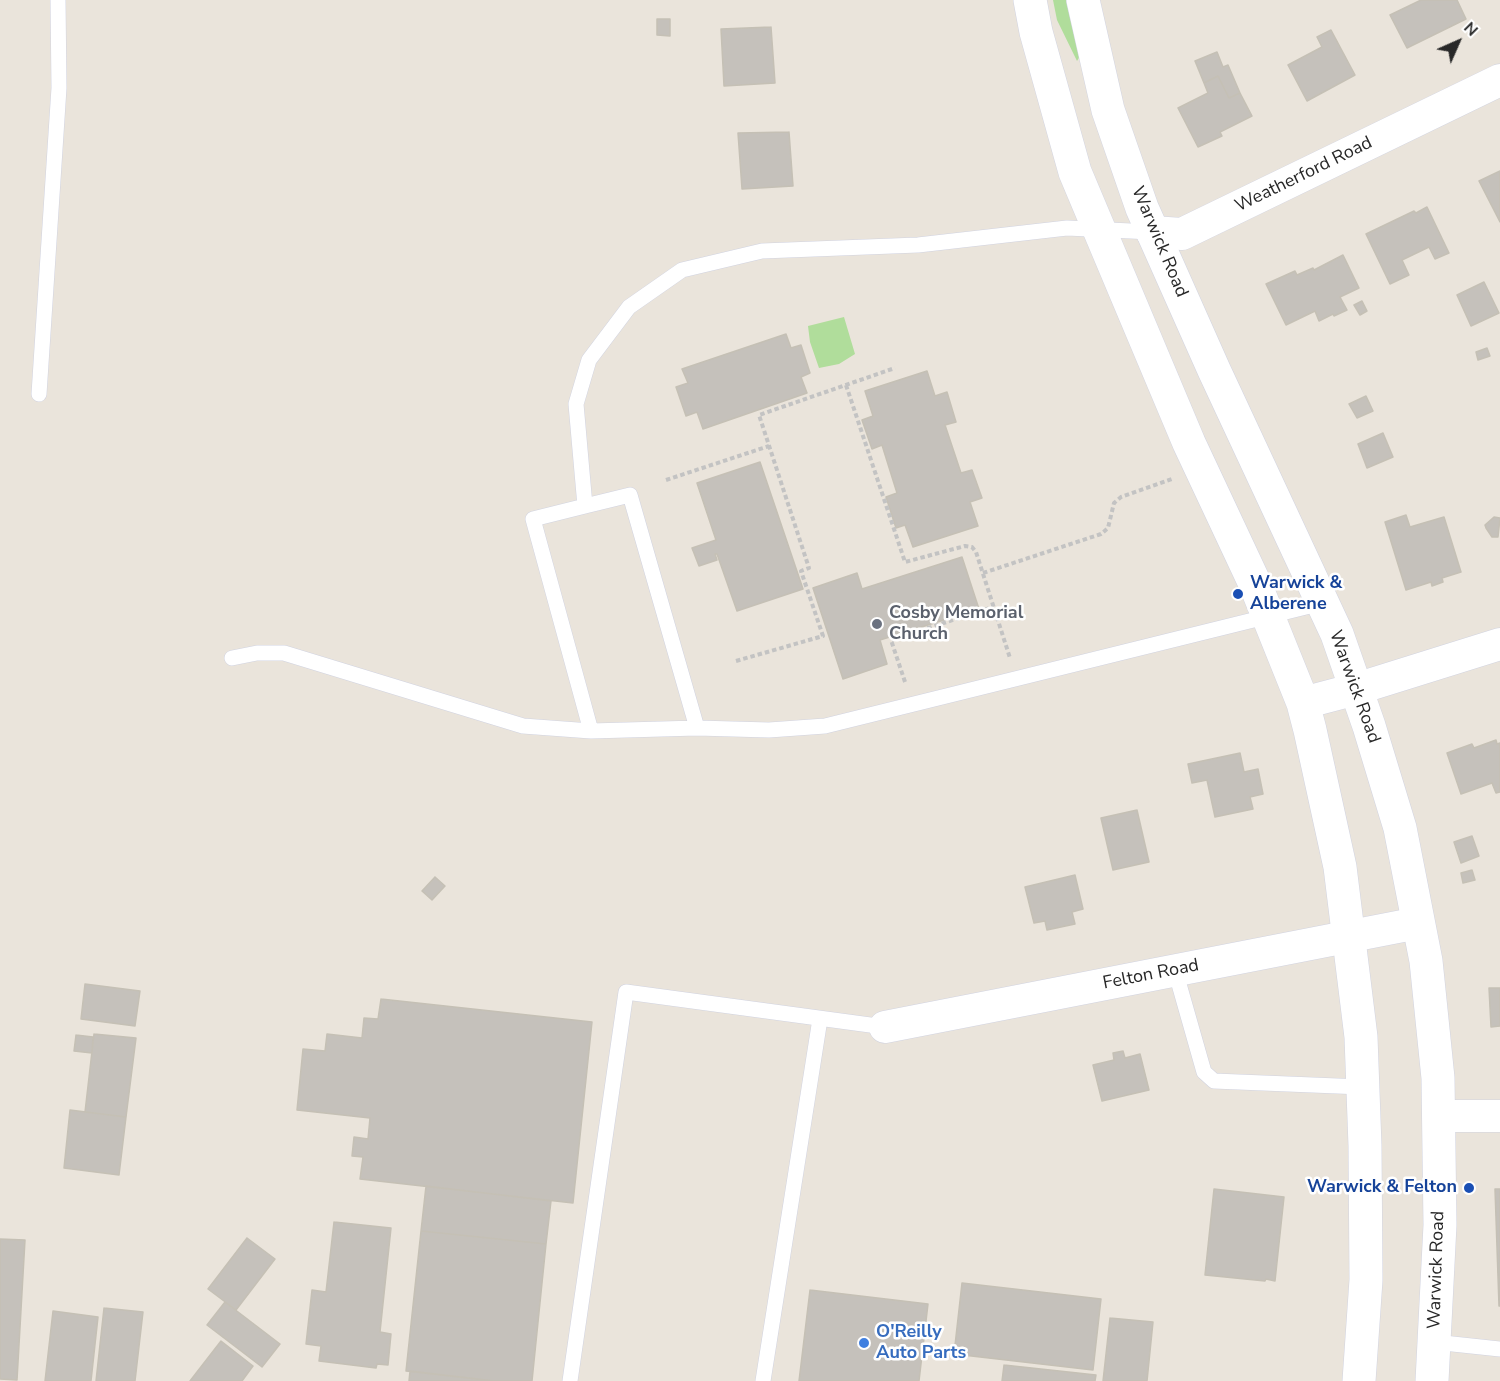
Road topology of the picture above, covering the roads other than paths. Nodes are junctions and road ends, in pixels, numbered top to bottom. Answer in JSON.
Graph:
{"nodes":[{"id":1,"x":58,"y":0,"type":"edge"},
{"id":2,"x":1030,"y":0,"type":"edge"},
{"id":3,"x":1083,"y":0,"type":"edge"},
{"id":4,"x":1500,"y":80,"type":"edge"},
{"id":5,"x":1099,"y":230,"type":"junction"},
{"id":6,"x":1152,"y":232,"type":"junction"},
{"id":7,"x":39,"y":394,"type":"dead end"},
{"id":8,"x":585,"y":506,"type":"junction"},
{"id":9,"x":1322,"y":603,"type":"junction"},
{"id":10,"x":1268,"y":617,"type":"junction"},
{"id":11,"x":1500,"y":644,"type":"edge"},
{"id":12,"x":232,"y":657,"type":"dead end"},
{"id":13,"x":1356,"y":689,"type":"junction"},
{"id":14,"x":1303,"y":703,"type":"junction"},
{"id":15,"x":697,"y":728,"type":"junction"},
{"id":16,"x":591,"y":731,"type":"junction"},
{"id":17,"x":1418,"y":923,"type":"junction"},
{"id":18,"x":1348,"y":937,"type":"junction"},
{"id":19,"x":1175,"y":970,"type":"junction"},
{"id":20,"x":820,"y":1019,"type":"junction"},
{"id":21,"x":885,"y":1027,"type":"joint"},
{"id":22,"x":1362,"y":1087,"type":"junction"},
{"id":23,"x":1439,"y":1116,"type":"junction"},
{"id":24,"x":1500,"y":1116,"type":"edge"},
{"id":25,"x":1434,"y":1342,"type":"junction"},
{"id":26,"x":1500,"y":1349,"type":"edge"},
{"id":27,"x":570,"y":1381,"type":"edge"},
{"id":28,"x":763,"y":1381,"type":"edge"},
{"id":29,"x":1359,"y":1381,"type":"edge"},
{"id":30,"x":1432,"y":1381,"type":"edge"}],
"edges":[{"from":1,"to":7,"type":"lane"},
{"from":2,"to":5,"type":"main road"},
{"from":3,"to":6,"type":"main road","name":"Warwick Road"},
{"from":4,"to":6,"type":"street","name":"Weatherford Road"},
{"from":5,"to":6,"type":"lane","name":"Weatherford Road"},
{"from":5,"to":8,"type":"lane","name":"Weatherford Road"},
{"from":5,"to":10,"type":"main road"},
{"from":6,"to":9,"type":"main road","name":"Warwick Road"},
{"from":8,"to":15,"type":"lane"},
{"from":8,"to":16,"type":"lane"},
{"from":9,"to":10,"type":"lane"},
{"from":9,"to":13,"type":"main road","name":"Warwick Road"},
{"from":10,"to":14,"type":"main road"},
{"from":10,"to":15,"type":"lane"},
{"from":11,"to":13,"type":"street"},
{"from":12,"to":16,"type":"lane"},
{"from":13,"to":14,"type":"street"},
{"from":13,"to":17,"type":"main road","name":"Warwick Road"},
{"from":14,"to":18,"type":"main road"},
{"from":15,"to":16,"type":"lane"},
{"from":17,"to":18,"type":"street","name":"Felton Road"},
{"from":17,"to":23,"type":"main road","name":"Warwick Road"},
{"from":18,"to":19,"type":"street","name":"Felton Road"},
{"from":18,"to":22,"type":"main road"},
{"from":19,"to":21,"type":"street","name":"Felton Road"},
{"from":19,"to":22,"type":"lane"},
{"from":20,"to":21,"type":"lane"},
{"from":20,"to":27,"type":"lane"},
{"from":20,"to":28,"type":"lane"},
{"from":22,"to":29,"type":"main road"},
{"from":23,"to":24,"type":"street"},
{"from":23,"to":25,"type":"main road","name":"Warwick Road"},
{"from":25,"to":26,"type":"lane"},
{"from":25,"to":30,"type":"main road","name":"Warwick Road"}]}
